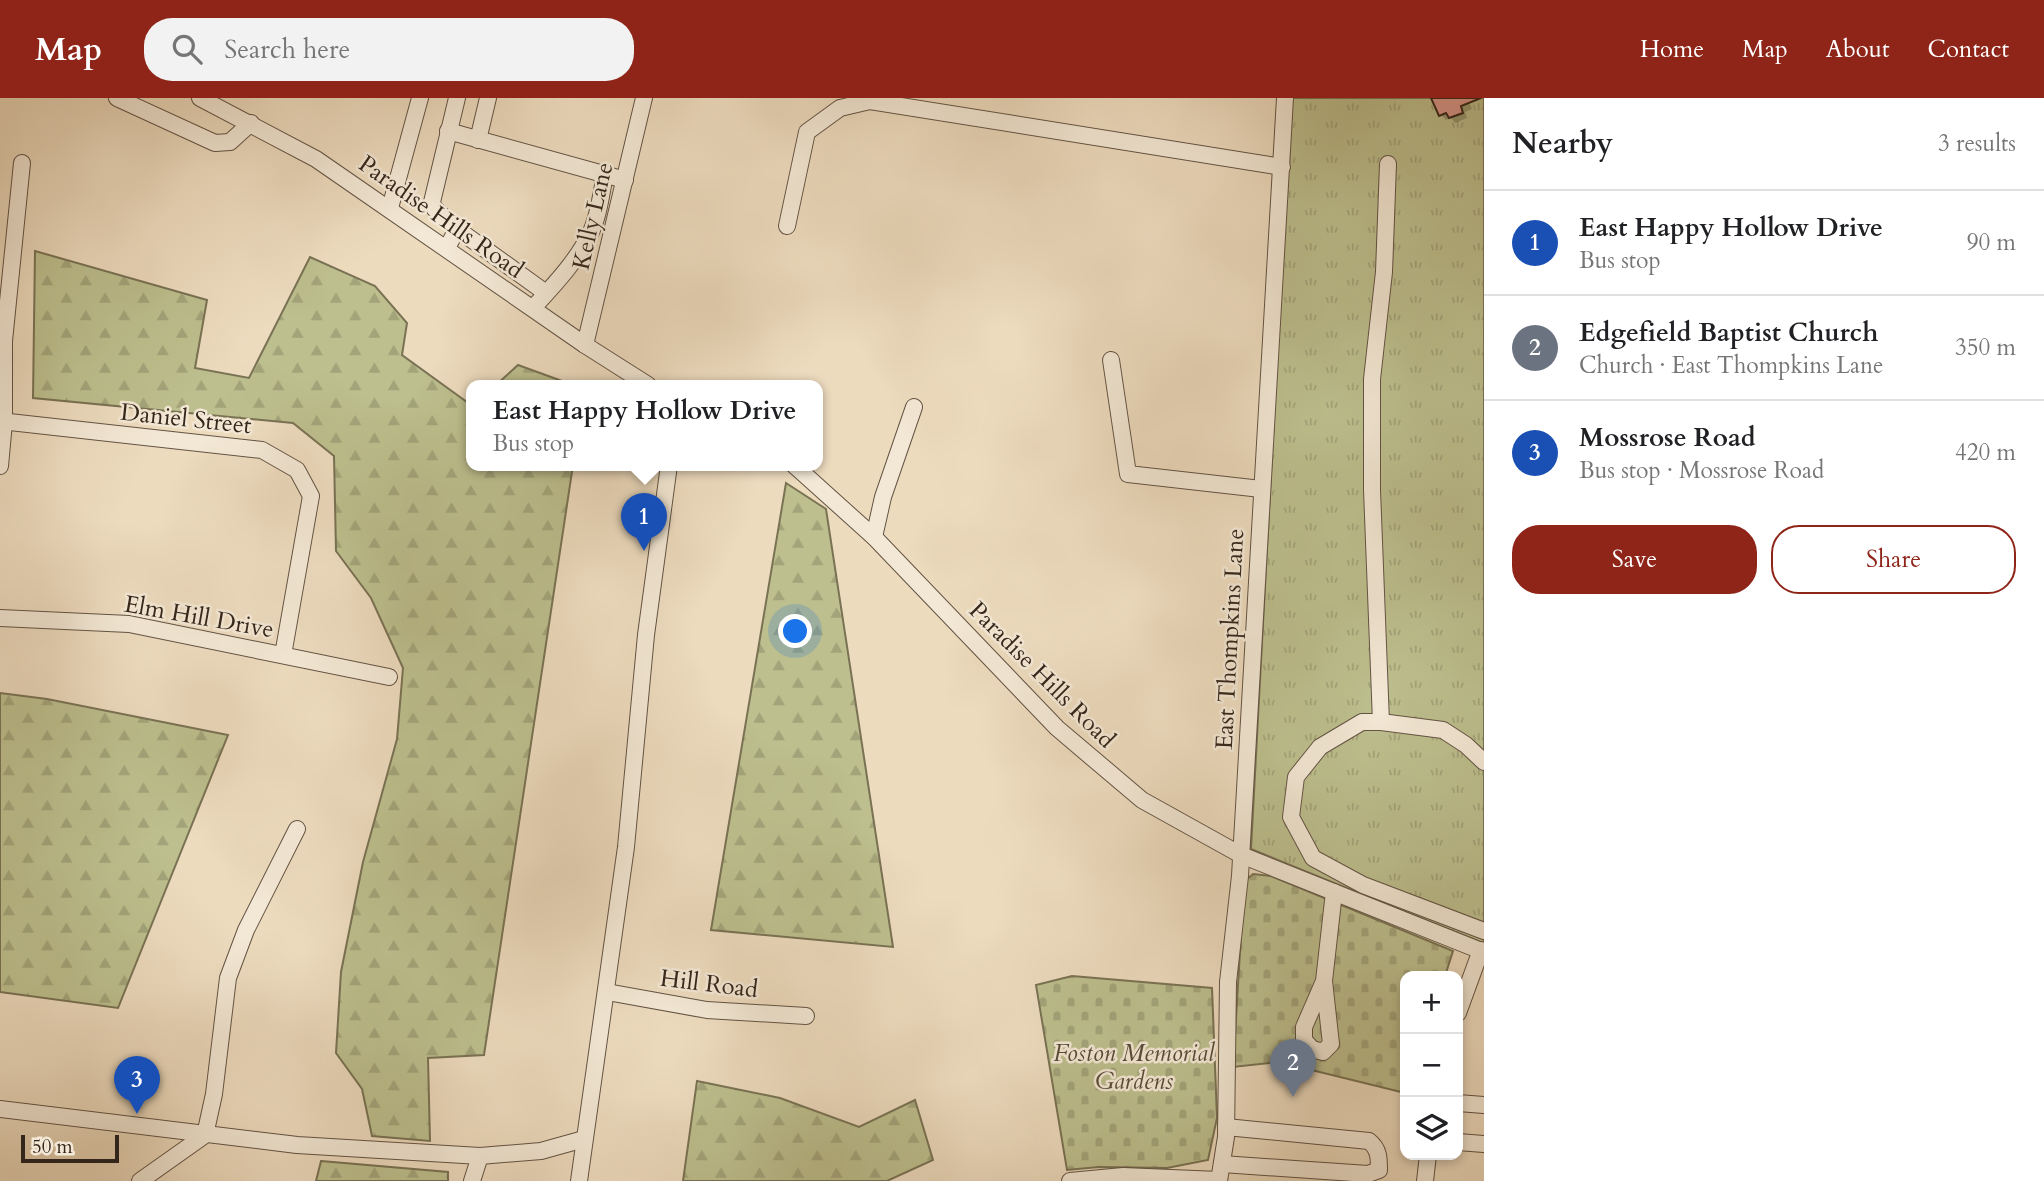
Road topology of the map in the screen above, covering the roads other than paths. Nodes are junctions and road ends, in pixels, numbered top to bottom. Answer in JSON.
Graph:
{"nodes":[{"id":1,"x":117,"y":98,"type":"edge"},
{"id":2,"x":201,"y":98,"type":"edge"},
{"id":3,"x":419,"y":98,"type":"edge"},
{"id":4,"x":457,"y":98,"type":"edge"},
{"id":5,"x":488,"y":98,"type":"edge"},
{"id":6,"x":644,"y":98,"type":"edge"},
{"id":7,"x":1285,"y":98,"type":"edge"},
{"id":8,"x":152,"y":105,"type":"edge"},
{"id":9,"x":251,"y":123,"type":"junction"},
{"id":10,"x":448,"y":131,"type":"junction"},
{"id":11,"x":478,"y":139,"type":"junction"},
{"id":12,"x":22,"y":163,"type":"dead end"},
{"id":13,"x":1388,"y":164,"type":"dead end"},
{"id":14,"x":1282,"y":167,"type":"junction"},
{"id":15,"x":605,"y":175,"type":"junction"},
{"id":16,"x":625,"y":180,"type":"junction"},
{"id":17,"x":390,"y":208,"type":"junction"},
{"id":18,"x":787,"y":226,"type":"dead end"},
{"id":19,"x":457,"y":229,"type":"junction"},
{"id":20,"x":447,"y":248,"type":"junction"},
{"id":21,"x":505,"y":264,"type":"junction"},
{"id":22,"x":493,"y":281,"type":"junction"},
{"id":23,"x":546,"y":293,"type":"junction"},
{"id":24,"x":533,"y":308,"type":"junction"},
{"id":25,"x":586,"y":345,"type":"junction"},
{"id":26,"x":1111,"y":359,"type":"dead end"},
{"id":27,"x":640,"y":380,"type":"edge"},
{"id":28,"x":914,"y":407,"type":"dead end"},
{"id":29,"x":2,"y":422,"type":"edge"},
{"id":30,"x":0,"y":466,"type":"edge"},
{"id":31,"x":668,"y":471,"type":"edge"},
{"id":32,"x":801,"y":471,"type":"edge"},
{"id":33,"x":1261,"y":489,"type":"junction"},
{"id":34,"x":874,"y":537,"type":"junction"},
{"id":35,"x":0,"y":618,"type":"edge"},
{"id":36,"x":283,"y":655,"type":"junction"},
{"id":37,"x":388,"y":677,"type":"dead end"},
{"id":38,"x":1381,"y":722,"type":"junction"},
{"id":39,"x":1484,"y":762,"type":"edge"},
{"id":40,"x":297,"y":829,"type":"dead end"},
{"id":41,"x":1241,"y":855,"type":"junction"},
{"id":42,"x":1334,"y":892,"type":"junction"},
{"id":43,"x":1484,"y":931,"type":"edge"},
{"id":44,"x":1482,"y":951,"type":"edge"},
{"id":45,"x":1324,"y":981,"type":"dead end"},
{"id":46,"x":607,"y":992,"type":"junction"},
{"id":47,"x":1463,"y":1000,"type":"edge"},
{"id":48,"x":806,"y":1016,"type":"dead end"},
{"id":49,"x":1463,"y":1103,"type":"edge"},
{"id":50,"x":1484,"y":1105,"type":"edge"},
{"id":51,"x":0,"y":1110,"type":"edge"},
{"id":52,"x":1226,"y":1127,"type":"junction"},
{"id":53,"x":205,"y":1135,"type":"junction"},
{"id":54,"x":584,"y":1139,"type":"junction"},
{"id":55,"x":1463,"y":1142,"type":"edge"},
{"id":56,"x":1484,"y":1144,"type":"edge"},
{"id":57,"x":480,"y":1156,"type":"junction"},
{"id":58,"x":1427,"y":1160,"type":"edge"},
{"id":59,"x":1220,"y":1175,"type":"edge"},
{"id":60,"x":141,"y":1181,"type":"edge"},
{"id":61,"x":472,"y":1181,"type":"edge"},
{"id":62,"x":579,"y":1181,"type":"edge"},
{"id":63,"x":1070,"y":1181,"type":"edge"},
{"id":64,"x":1425,"y":1181,"type":"edge"}],
"edges":[{"from":1,"to":8,"type":"street"},
{"from":2,"to":9,"type":"street","name":"Paradise Hills Road"},
{"from":3,"to":17,"type":"street"},
{"from":4,"to":10,"type":"street"},
{"from":5,"to":11,"type":"street"},
{"from":6,"to":16,"type":"street","name":"Kelly Lane"},
{"from":7,"to":14,"type":"street","name":"East Thompkins Lane"},
{"from":8,"to":9,"type":"street"},
{"from":9,"to":17,"type":"street","name":"Paradise Hills Road"},
{"from":10,"to":11,"type":"street"},
{"from":10,"to":19,"type":"street"},
{"from":11,"to":15,"type":"street"},
{"from":12,"to":29,"type":"street"},
{"from":13,"to":38,"type":"street"},
{"from":14,"to":18,"type":"street"},
{"from":14,"to":33,"type":"street","name":"East Thompkins Lane"},
{"from":15,"to":16,"type":"street"},
{"from":15,"to":23,"type":"street"},
{"from":16,"to":25,"type":"street","name":"Kelly Lane"},
{"from":17,"to":20,"type":"street","name":"Paradise Hills Road"},
{"from":19,"to":20,"type":"street"},
{"from":19,"to":21,"type":"street"},
{"from":20,"to":22,"type":"street","name":"Paradise Hills Road"},
{"from":21,"to":22,"type":"street"},
{"from":21,"to":23,"type":"street"},
{"from":22,"to":24,"type":"street","name":"Paradise Hills Road"},
{"from":23,"to":24,"type":"street"},
{"from":24,"to":25,"type":"street","name":"Paradise Hills Road"},
{"from":25,"to":27,"type":"street","name":"Paradise Hills Road"},
{"from":26,"to":33,"type":"street"},
{"from":28,"to":34,"type":"street"},
{"from":29,"to":30,"type":"street"},
{"from":29,"to":36,"type":"street","name":"Daniel Street"},
{"from":31,"to":46,"type":"street"},
{"from":32,"to":34,"type":"street","name":"Paradise Hills Road"},
{"from":33,"to":41,"type":"street","name":"East Thompkins Lane"},
{"from":34,"to":41,"type":"street","name":"Paradise Hills Road"},
{"from":35,"to":36,"type":"street","name":"Elm Hill Drive"},
{"from":36,"to":37,"type":"street","name":"Elm Hill Drive"},
{"from":38,"to":39,"type":"street"},
{"from":38,"to":43,"type":"street"},
{"from":40,"to":53,"type":"street"},
{"from":41,"to":42,"type":"street","name":"Paradise Hills Road"},
{"from":41,"to":52,"type":"street","name":"East Thompkins Lane"},
{"from":42,"to":44,"type":"street","name":"Paradise Hills Road"},
{"from":42,"to":45,"type":"street"},
{"from":44,"to":47,"type":"street"},
{"from":46,"to":48,"type":"street","name":"Hill Road"},
{"from":46,"to":54,"type":"street"},
{"from":49,"to":50,"type":"street"},
{"from":51,"to":53,"type":"street"},
{"from":52,"to":59,"type":"street","name":"East Thompkins Lane"},
{"from":52,"to":59,"type":"street"},
{"from":53,"to":57,"type":"street"},
{"from":53,"to":60,"type":"street"},
{"from":54,"to":57,"type":"street"},
{"from":54,"to":62,"type":"street"},
{"from":55,"to":56,"type":"street"},
{"from":57,"to":61,"type":"street"},
{"from":58,"to":64,"type":"street"},
{"from":59,"to":63,"type":"street"}]}
